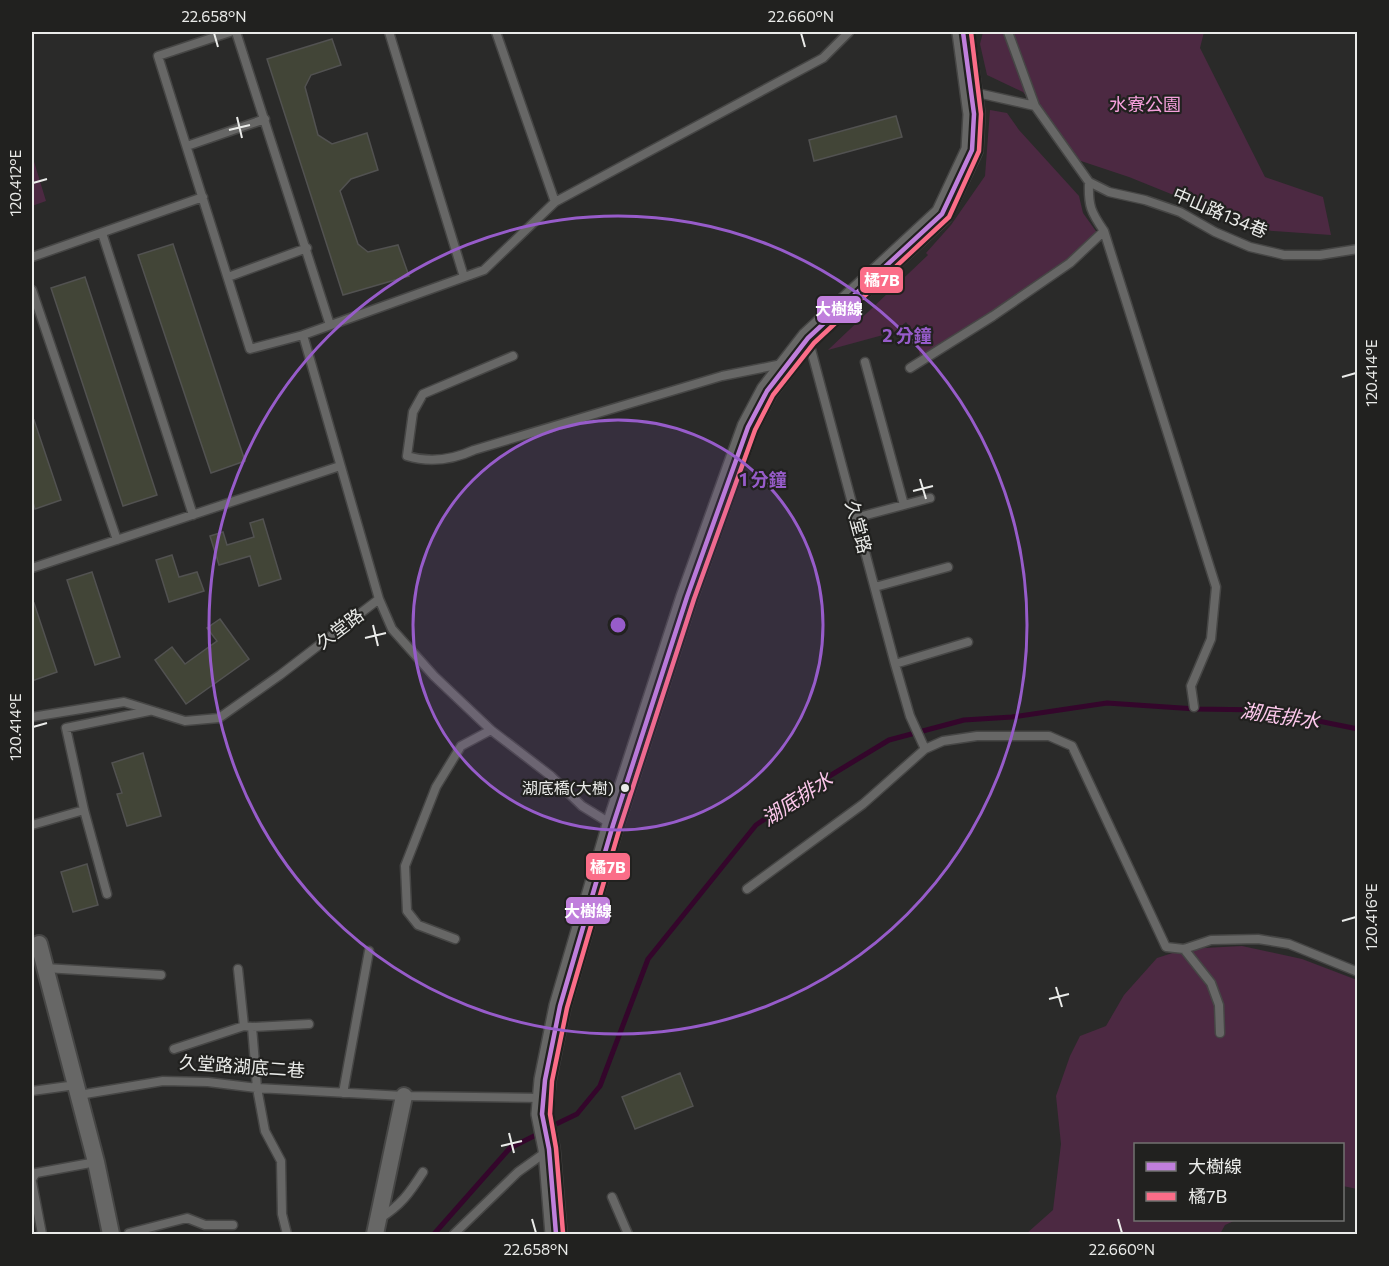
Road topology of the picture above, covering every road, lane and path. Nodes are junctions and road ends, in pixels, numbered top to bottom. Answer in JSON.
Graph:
{"nodes":[{"id":1,"x":230,"y":32,"type":"edge"},
{"id":2,"x":236,"y":32,"type":"edge"},
{"id":3,"x":389,"y":32,"type":"edge"},
{"id":4,"x":496,"y":32,"type":"edge"},
{"id":5,"x":849,"y":32,"type":"edge"},
{"id":6,"x":963,"y":32,"type":"edge"},
{"id":7,"x":1008,"y":32,"type":"edge"},
{"id":8,"x":970,"y":92,"type":"junction"},
{"id":9,"x":1035,"y":106,"type":"junction"},
{"id":10,"x":265,"y":119,"type":"junction"},
{"id":11,"x":187,"y":146,"type":"junction"},
{"id":12,"x":1089,"y":182,"type":"junction"},
{"id":13,"x":203,"y":197,"type":"junction"},
{"id":14,"x":555,"y":202,"type":"junction"},
{"id":15,"x":1104,"y":231,"type":"junction"},
{"id":16,"x":102,"y":232,"type":"junction"},
{"id":17,"x":307,"y":248,"type":"junction"},
{"id":18,"x":1358,"y":249,"type":"edge"},
{"id":19,"x":32,"y":257,"type":"edge"},
{"id":20,"x":464,"y":276,"type":"junction"},
{"id":21,"x":228,"y":277,"type":"junction"},
{"id":22,"x":32,"y":290,"type":"edge"},
{"id":23,"x":330,"y":325,"type":"junction"},
{"id":24,"x":303,"y":335,"type":"junction"},
{"id":25,"x":808,"y":338,"type":"junction"},
{"id":26,"x":513,"y":356,"type":"dead end"},
{"id":27,"x":865,"y":362,"type":"dead end"},
{"id":28,"x":788,"y":363,"type":"junction"},
{"id":29,"x":910,"y":368,"type":"dead end"},
{"id":30,"x":340,"y":466,"type":"junction"},
{"id":31,"x":930,"y":498,"type":"dead end"},
{"id":32,"x":904,"y":505,"type":"junction"},
{"id":33,"x":193,"y":515,"type":"junction"},
{"id":34,"x":855,"y":518,"type":"junction"},
{"id":35,"x":117,"y":540,"type":"junction"},
{"id":36,"x":948,"y":567,"type":"dead end"},
{"id":37,"x":32,"y":568,"type":"edge"},
{"id":38,"x":875,"y":587,"type":"junction"},
{"id":39,"x":379,"y":599,"type":"junction"},
{"id":40,"x":968,"y":642,"type":"dead end"},
{"id":41,"x":895,"y":664,"type":"junction"},
{"id":42,"x":1194,"y":707,"type":"dead end"},
{"id":43,"x":153,"y":711,"type":"junction"},
{"id":44,"x":32,"y":717,"type":"edge"},
{"id":45,"x":491,"y":730,"type":"junction"},
{"id":46,"x":924,"y":749,"type":"junction"},
{"id":47,"x":84,"y":810,"type":"junction"},
{"id":48,"x":32,"y":825,"type":"edge"},
{"id":49,"x":613,"y":825,"type":"junction"},
{"id":50,"x":747,"y":889,"type":"dead end"},
{"id":51,"x":107,"y":894,"type":"dead end"},
{"id":52,"x":455,"y":939,"type":"dead end"},
{"id":53,"x":39,"y":944,"type":"dead end"},
{"id":54,"x":1184,"y":949,"type":"junction"},
{"id":55,"x":369,"y":951,"type":"dead end"},
{"id":56,"x":45,"y":968,"type":"junction"},
{"id":57,"x":238,"y":969,"type":"dead end"},
{"id":58,"x":1358,"y":972,"type":"edge"},
{"id":59,"x":161,"y":975,"type":"dead end"},
{"id":60,"x":309,"y":1024,"type":"dead end"},
{"id":61,"x":248,"y":1026,"type":"junction"},
{"id":62,"x":1220,"y":1033,"type":"dead end"},
{"id":63,"x":174,"y":1049,"type":"dead end"},
{"id":64,"x":257,"y":1088,"type":"junction"},
{"id":65,"x":78,"y":1090,"type":"junction"},
{"id":66,"x":32,"y":1091,"type":"edge"},
{"id":67,"x":343,"y":1093,"type":"junction"},
{"id":68,"x":404,"y":1096,"type":"junction"},
{"id":69,"x":543,"y":1106,"type":"junction"},
{"id":70,"x":548,"y":1147,"type":"junction"},
{"id":71,"x":96,"y":1162,"type":"junction"},
{"id":72,"x":423,"y":1172,"type":"dead end"},
{"id":73,"x":32,"y":1181,"type":"edge"},
{"id":74,"x":612,"y":1197,"type":"dead end"},
{"id":75,"x":233,"y":1225,"type":"dead end"},
{"id":76,"x":376,"y":1227,"type":"edge"},
{"id":77,"x":42,"y":1234,"type":"edge"},
{"id":78,"x":111,"y":1234,"type":"edge"},
{"id":79,"x":129,"y":1234,"type":"edge"},
{"id":80,"x":287,"y":1234,"type":"edge"},
{"id":81,"x":454,"y":1234,"type":"edge"},
{"id":82,"x":556,"y":1234,"type":"edge"},
{"id":83,"x":628,"y":1234,"type":"edge"}],
"edges":[{"from":1,"to":11,"type":"lane"},
{"from":2,"to":10,"type":"lane"},
{"from":3,"to":20,"type":"lane"},
{"from":4,"to":14,"type":"lane"},
{"from":5,"to":14,"type":"lane"},
{"from":6,"to":8,"type":"street"},
{"from":7,"to":9,"type":"lane"},
{"from":8,"to":9,"type":"lane"},
{"from":8,"to":25,"type":"street"},
{"from":9,"to":12,"type":"lane"},
{"from":10,"to":11,"type":"lane"},
{"from":10,"to":17,"type":"lane"},
{"from":11,"to":13,"type":"lane"},
{"from":12,"to":15,"type":"lane"},
{"from":12,"to":18,"type":"lane","name":"中山路134巷"},
{"from":13,"to":16,"type":"lane"},
{"from":13,"to":21,"type":"lane"},
{"from":14,"to":20,"type":"lane"},
{"from":15,"to":29,"type":"lane"},
{"from":15,"to":42,"type":"lane"},
{"from":16,"to":19,"type":"lane"},
{"from":16,"to":33,"type":"lane"},
{"from":17,"to":21,"type":"lane"},
{"from":17,"to":23,"type":"lane"},
{"from":20,"to":23,"type":"lane"},
{"from":21,"to":24,"type":"lane"},
{"from":22,"to":35,"type":"lane"},
{"from":23,"to":24,"type":"lane"},
{"from":24,"to":30,"type":"lane"},
{"from":25,"to":28,"type":"street"},
{"from":25,"to":34,"type":"lane","name":"久堂路"},
{"from":26,"to":28,"type":"lane"},
{"from":27,"to":32,"type":"lane"},
{"from":28,"to":49,"type":"street"},
{"from":30,"to":33,"type":"lane"},
{"from":30,"to":39,"type":"lane"},
{"from":31,"to":32,"type":"lane"},
{"from":32,"to":34,"type":"lane"},
{"from":33,"to":35,"type":"lane"},
{"from":34,"to":38,"type":"lane","name":"久堂路"},
{"from":35,"to":37,"type":"lane"},
{"from":36,"to":38,"type":"lane"},
{"from":38,"to":41,"type":"lane","name":"久堂路"},
{"from":39,"to":43,"type":"lane","name":"久堂路"},
{"from":39,"to":45,"type":"lane","name":"久堂路"},
{"from":40,"to":41,"type":"lane"},
{"from":41,"to":46,"type":"lane","name":"久堂路"},
{"from":43,"to":44,"type":"lane","name":"久堂路"},
{"from":43,"to":47,"type":"lane"},
{"from":45,"to":49,"type":"lane","name":"久堂路"},
{"from":45,"to":52,"type":"lane"},
{"from":46,"to":50,"type":"lane"},
{"from":46,"to":54,"type":"lane"},
{"from":47,"to":48,"type":"lane"},
{"from":47,"to":51,"type":"lane"},
{"from":49,"to":69,"type":"street"},
{"from":53,"to":56,"type":"street"},
{"from":54,"to":58,"type":"lane"},
{"from":54,"to":62,"type":"lane"},
{"from":55,"to":67,"type":"lane"},
{"from":56,"to":59,"type":"lane"},
{"from":56,"to":65,"type":"street"},
{"from":57,"to":61,"type":"lane"},
{"from":60,"to":61,"type":"lane"},
{"from":61,"to":63,"type":"lane"},
{"from":61,"to":64,"type":"lane"},
{"from":64,"to":65,"type":"lane","name":"久堂路湖底二巷"},
{"from":64,"to":67,"type":"lane","name":"久堂路湖底二巷"},
{"from":64,"to":80,"type":"lane"},
{"from":65,"to":66,"type":"lane","name":"久堂路湖底二巷"},
{"from":65,"to":71,"type":"street"},
{"from":67,"to":68,"type":"lane","name":"久堂路湖底二巷"},
{"from":68,"to":69,"type":"lane","name":"久堂路湖底二巷"},
{"from":68,"to":76,"type":"street"},
{"from":69,"to":70,"type":"street"},
{"from":70,"to":81,"type":"lane"},
{"from":70,"to":82,"type":"street"},
{"from":71,"to":73,"type":"lane"},
{"from":71,"to":78,"type":"street"},
{"from":72,"to":76,"type":"lane"},
{"from":73,"to":77,"type":"lane"},
{"from":74,"to":83,"type":"lane"},
{"from":75,"to":79,"type":"lane"}]}
